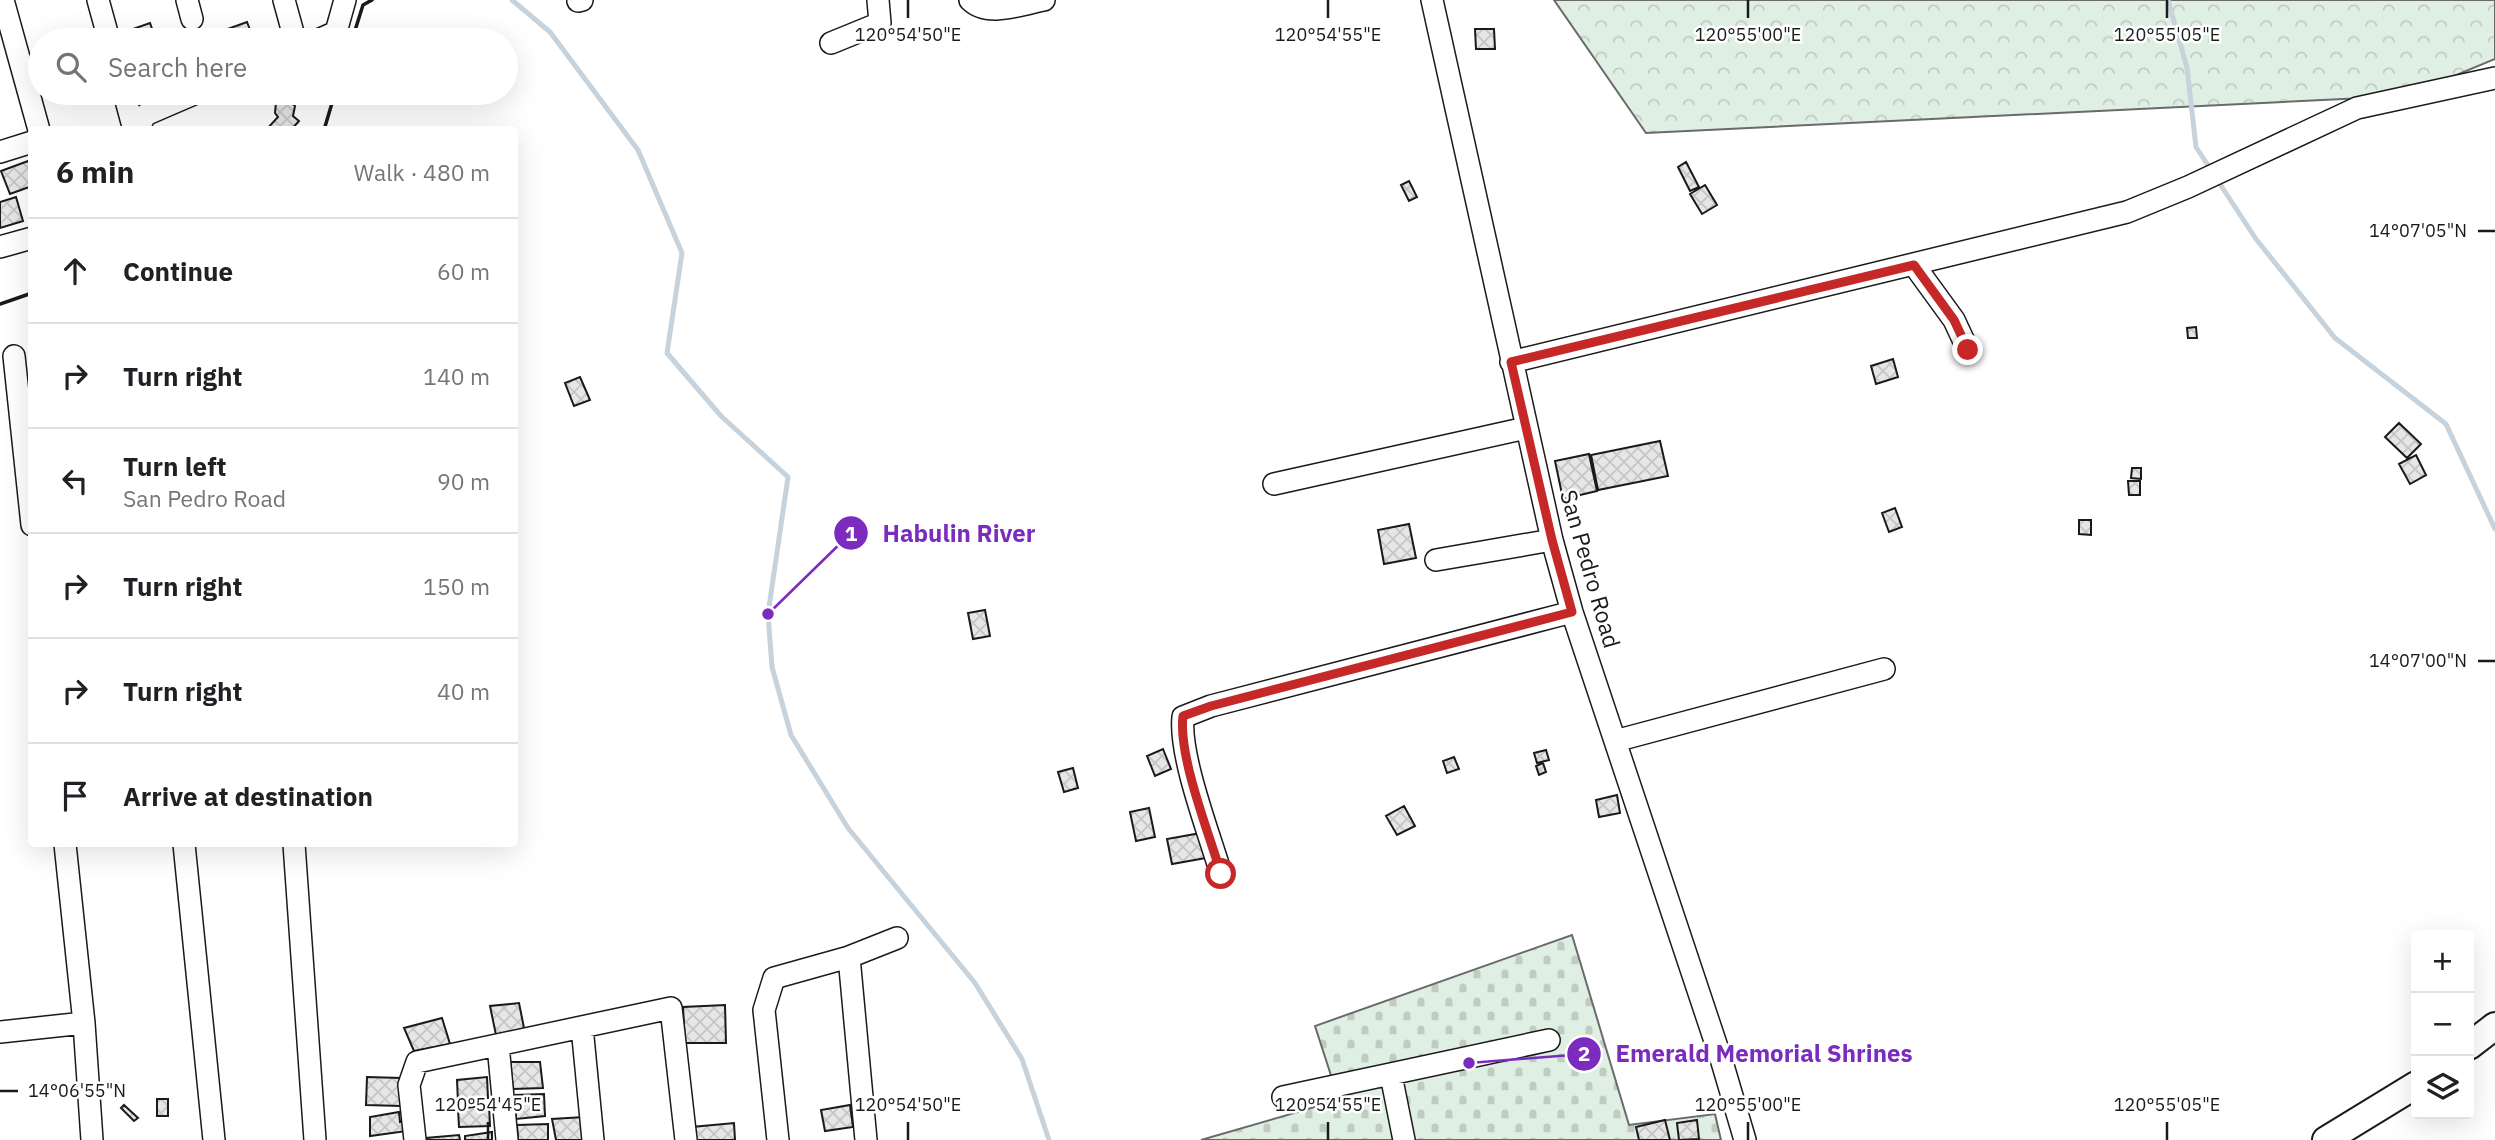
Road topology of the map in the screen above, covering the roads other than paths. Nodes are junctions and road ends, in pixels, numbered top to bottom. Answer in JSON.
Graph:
{"nodes":[{"id":1,"x":3,"y":0,"type":"edge"},
{"id":2,"x":98,"y":0,"type":"edge"},
{"id":3,"x":284,"y":0,"type":"edge"},
{"id":4,"x":345,"y":0,"type":"edge"},
{"id":5,"x":878,"y":0,"type":"edge"},
{"id":6,"x":970,"y":0,"type":"edge"},
{"id":7,"x":1044,"y":0,"type":"edge"},
{"id":8,"x":1432,"y":0,"type":"edge"},
{"id":9,"x":106,"y":28,"type":"edge"},
{"id":10,"x":292,"y":28,"type":"edge"},
{"id":11,"x":337,"y":28,"type":"edge"},
{"id":12,"x":831,"y":43,"type":"dead end"},
{"id":13,"x":2495,"y":78,"type":"edge"},
{"id":14,"x":28,"y":90,"type":"edge"},
{"id":15,"x":32,"y":105,"type":"edge"},
{"id":16,"x":128,"y":105,"type":"edge"},
{"id":17,"x":168,"y":105,"type":"edge"},
{"id":18,"x":38,"y":126,"type":"edge"},
{"id":19,"x":135,"y":126,"type":"edge"},
{"id":20,"x":138,"y":126,"type":"edge"},
{"id":21,"x":28,"y":143,"type":"edge"},
{"id":22,"x":0,"y":152,"type":"edge"},
{"id":23,"x":28,"y":239,"type":"edge"},
{"id":24,"x":0,"y":247,"type":"edge"},
{"id":25,"x":1914,"y":265,"type":"junction"},
{"id":26,"x":1968,"y":350,"type":"dead end"},
{"id":27,"x":15,"y":356,"type":"edge"},
{"id":28,"x":1511,"y":362,"type":"junction"},
{"id":29,"x":1526,"y":428,"type":"junction"},
{"id":30,"x":28,"y":484,"type":"edge"},
{"id":31,"x":1274,"y":484,"type":"dead end"},
{"id":32,"x":1552,"y":540,"type":"junction"},
{"id":33,"x":1436,"y":559,"type":"dead end"},
{"id":34,"x":1572,"y":612,"type":"junction"},
{"id":35,"x":1884,"y":669,"type":"dead end"},
{"id":36,"x":1615,"y":741,"type":"junction"},
{"id":37,"x":65,"y":847,"type":"edge"},
{"id":38,"x":184,"y":847,"type":"edge"},
{"id":39,"x":294,"y":847,"type":"edge"},
{"id":40,"x":1221,"y":874,"type":"dead end"},
{"id":41,"x":897,"y":938,"type":"dead end"},
{"id":42,"x":849,"y":957,"type":"junction"},
{"id":43,"x":84,"y":1023,"type":"junction"},
{"id":44,"x":2495,"y":1026,"type":"edge"},
{"id":45,"x":582,"y":1027,"type":"junction"},
{"id":46,"x":0,"y":1032,"type":"edge"},
{"id":47,"x":1549,"y":1040,"type":"dead end"},
{"id":48,"x":2474,"y":1042,"type":"edge"},
{"id":49,"x":498,"y":1045,"type":"junction"},
{"id":50,"x":1391,"y":1074,"type":"junction"},
{"id":51,"x":2411,"y":1088,"type":"edge"},
{"id":52,"x":1283,"y":1097,"type":"dead end"},
{"id":53,"x":92,"y":1140,"type":"edge"},
{"id":54,"x":214,"y":1140,"type":"edge"},
{"id":55,"x":315,"y":1140,"type":"edge"},
{"id":56,"x":415,"y":1140,"type":"edge"},
{"id":57,"x":507,"y":1140,"type":"edge"},
{"id":58,"x":593,"y":1140,"type":"edge"},
{"id":59,"x":686,"y":1140,"type":"edge"},
{"id":60,"x":778,"y":1140,"type":"edge"},
{"id":61,"x":866,"y":1140,"type":"edge"},
{"id":62,"x":1404,"y":1140,"type":"edge"},
{"id":63,"x":1745,"y":1140,"type":"edge"},
{"id":64,"x":2326,"y":1140,"type":"edge"}],
"edges":[{"from":1,"to":14,"type":"street"},
{"from":2,"to":9,"type":"street"},
{"from":3,"to":10,"type":"street"},
{"from":4,"to":11,"type":"street"},
{"from":5,"to":12,"type":"street"},
{"from":6,"to":7,"type":"street"},
{"from":8,"to":28,"type":"street","name":"San Pedro Road"},
{"from":13,"to":25,"type":"street"},
{"from":15,"to":18,"type":"street"},
{"from":16,"to":19,"type":"street"},
{"from":17,"to":20,"type":"street"},
{"from":21,"to":22,"type":"street"},
{"from":23,"to":24,"type":"street"},
{"from":25,"to":26,"type":"street"},
{"from":25,"to":28,"type":"street"},
{"from":27,"to":30,"type":"street"},
{"from":28,"to":29,"type":"street","name":"San Pedro Road"},
{"from":29,"to":31,"type":"street"},
{"from":29,"to":32,"type":"street","name":"San Pedro Road"},
{"from":32,"to":33,"type":"street"},
{"from":32,"to":34,"type":"street","name":"San Pedro Road"},
{"from":34,"to":36,"type":"street","name":"San Pedro Road"},
{"from":34,"to":40,"type":"street"},
{"from":35,"to":36,"type":"street"},
{"from":36,"to":63,"type":"street","name":"San Pedro Road"},
{"from":37,"to":43,"type":"street"},
{"from":38,"to":54,"type":"street"},
{"from":39,"to":55,"type":"street"},
{"from":41,"to":42,"type":"street"},
{"from":42,"to":60,"type":"street"},
{"from":42,"to":61,"type":"street"},
{"from":43,"to":46,"type":"street"},
{"from":43,"to":53,"type":"street"},
{"from":44,"to":48,"type":"main road"},
{"from":45,"to":49,"type":"street"},
{"from":45,"to":58,"type":"street"},
{"from":45,"to":59,"type":"street"},
{"from":47,"to":50,"type":"street"},
{"from":49,"to":56,"type":"street"},
{"from":49,"to":57,"type":"street"},
{"from":50,"to":52,"type":"street"},
{"from":50,"to":62,"type":"street"},
{"from":51,"to":64,"type":"main road"}]}
